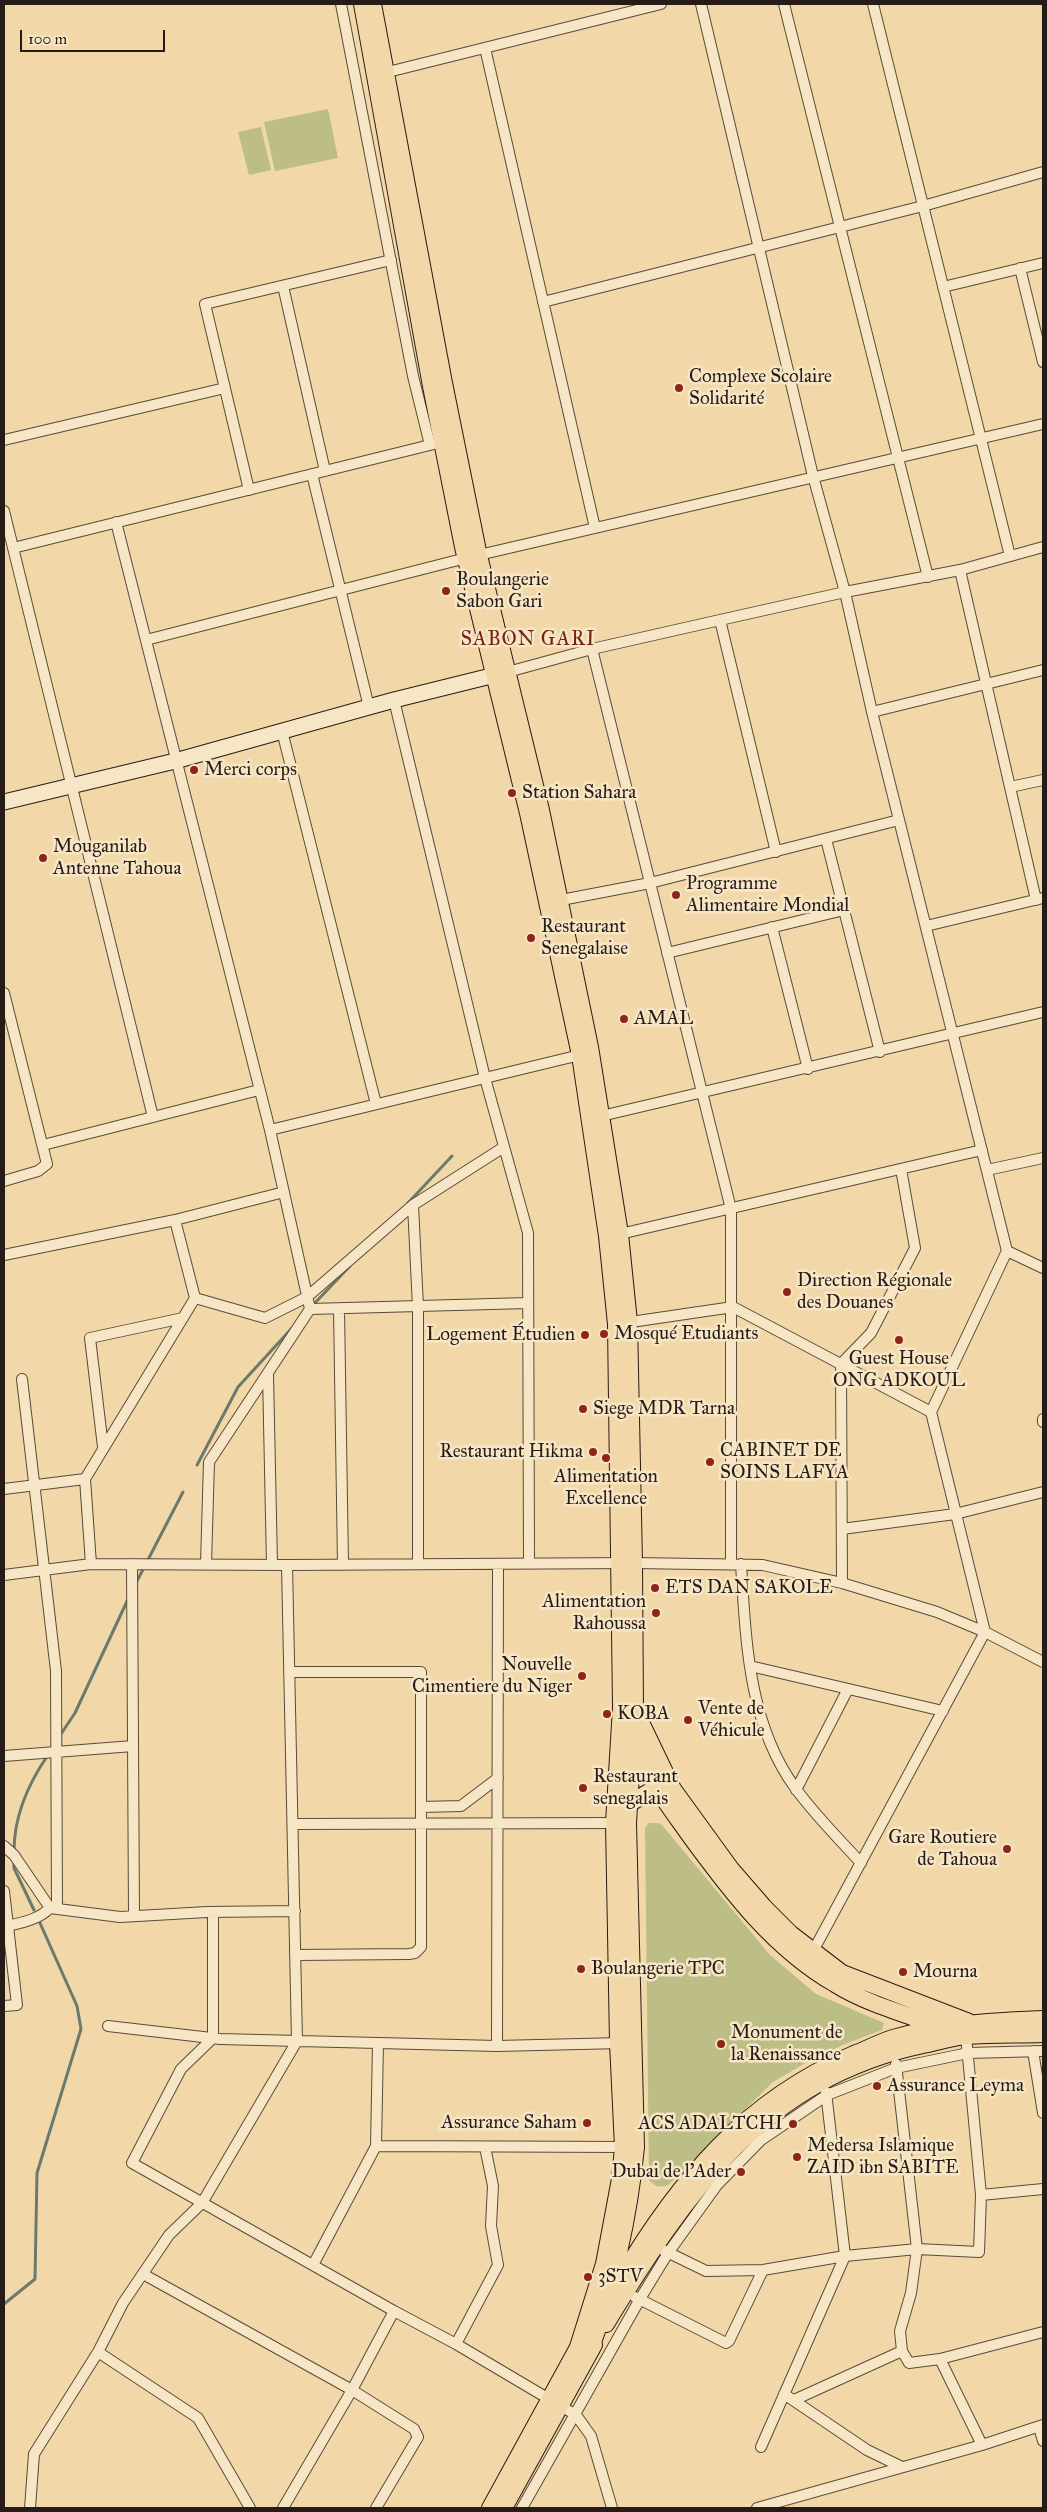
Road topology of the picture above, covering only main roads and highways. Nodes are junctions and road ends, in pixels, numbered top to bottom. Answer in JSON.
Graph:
{"nodes":[{"id":1,"x":362,"y":4,"type":"edge"},
{"id":2,"x":373,"y":4,"type":"edge"},
{"id":3,"x":381,"y":74,"type":"junction"},
{"id":4,"x":437,"y":384,"type":"junction"},
{"id":5,"x":473,"y":557,"type":"junction"},
{"id":6,"x":577,"y":1016,"type":"junction"},
{"id":7,"x":597,"y":1117,"type":"junction"},
{"id":8,"x":622,"y":1323,"type":"junction"},
{"id":9,"x":627,"y":1563,"type":"junction"},
{"id":10,"x":628,"y":1709,"type":"junction"},
{"id":11,"x":634,"y":1735,"type":"junction"},
{"id":12,"x":662,"y":1784,"type":"junction"},
{"id":13,"x":629,"y":1804,"type":"junction"},
{"id":14,"x":621,"y":1823,"type":"junction"},
{"id":15,"x":810,"y":1959,"type":"junction"},
{"id":16,"x":1043,"y":2019,"type":"edge"},
{"id":17,"x":942,"y":2027,"type":"junction"},
{"id":18,"x":968,"y":2029,"type":"junction"},
{"id":19,"x":1043,"y":2034,"type":"edge"},
{"id":20,"x":894,"y":2045,"type":"junction"},
{"id":21,"x":823,"y":2083,"type":"junction"},
{"id":22,"x":629,"y":2147,"type":"junction"},
{"id":23,"x":608,"y":2298,"type":"junction"},
{"id":24,"x":583,"y":2350,"type":"junction"},
{"id":25,"x":553,"y":2402,"type":"junction"},
{"id":26,"x":490,"y":2508,"type":"edge"},
{"id":27,"x":504,"y":2508,"type":"edge"}],
"edges":[{"from":1,"to":3,"type":"main road"},
{"from":2,"to":3,"type":"main road"},
{"from":3,"to":4,"type":"main road"},
{"from":4,"to":5,"type":"main road"},
{"from":4,"to":5,"type":"main road"},
{"from":5,"to":6,"type":"main road"},
{"from":6,"to":7,"type":"main road"},
{"from":6,"to":7,"type":"main road"},
{"from":7,"to":8,"type":"main road"},
{"from":7,"to":8,"type":"main road"},
{"from":8,"to":9,"type":"main road"},
{"from":9,"to":10,"type":"main road"},
{"from":9,"to":10,"type":"main road"},
{"from":10,"to":11,"type":"main road"},
{"from":10,"to":12,"type":"main road"},
{"from":10,"to":14,"type":"main road"},
{"from":11,"to":12,"type":"main road"},
{"from":11,"to":13,"type":"main road"},
{"from":12,"to":13,"type":"main road"},
{"from":12,"to":15,"type":"main road"},
{"from":13,"to":14,"type":"main road"},
{"from":14,"to":22,"type":"main road"},
{"from":15,"to":17,"type":"main road"},
{"from":15,"to":18,"type":"main road"},
{"from":16,"to":18,"type":"main road"},
{"from":17,"to":18,"type":"main road"},
{"from":17,"to":20,"type":"main road"},
{"from":18,"to":19,"type":"main road"},
{"from":18,"to":20,"type":"main road"},
{"from":20,"to":21,"type":"main road"},
{"from":21,"to":23,"type":"main road"},
{"from":21,"to":24,"type":"main road"},
{"from":22,"to":23,"type":"main road"},
{"from":22,"to":24,"type":"main road"},
{"from":23,"to":24,"type":"main road"},
{"from":24,"to":25,"type":"main road"},
{"from":25,"to":26,"type":"main road"},
{"from":25,"to":27,"type":"main road"}]}
